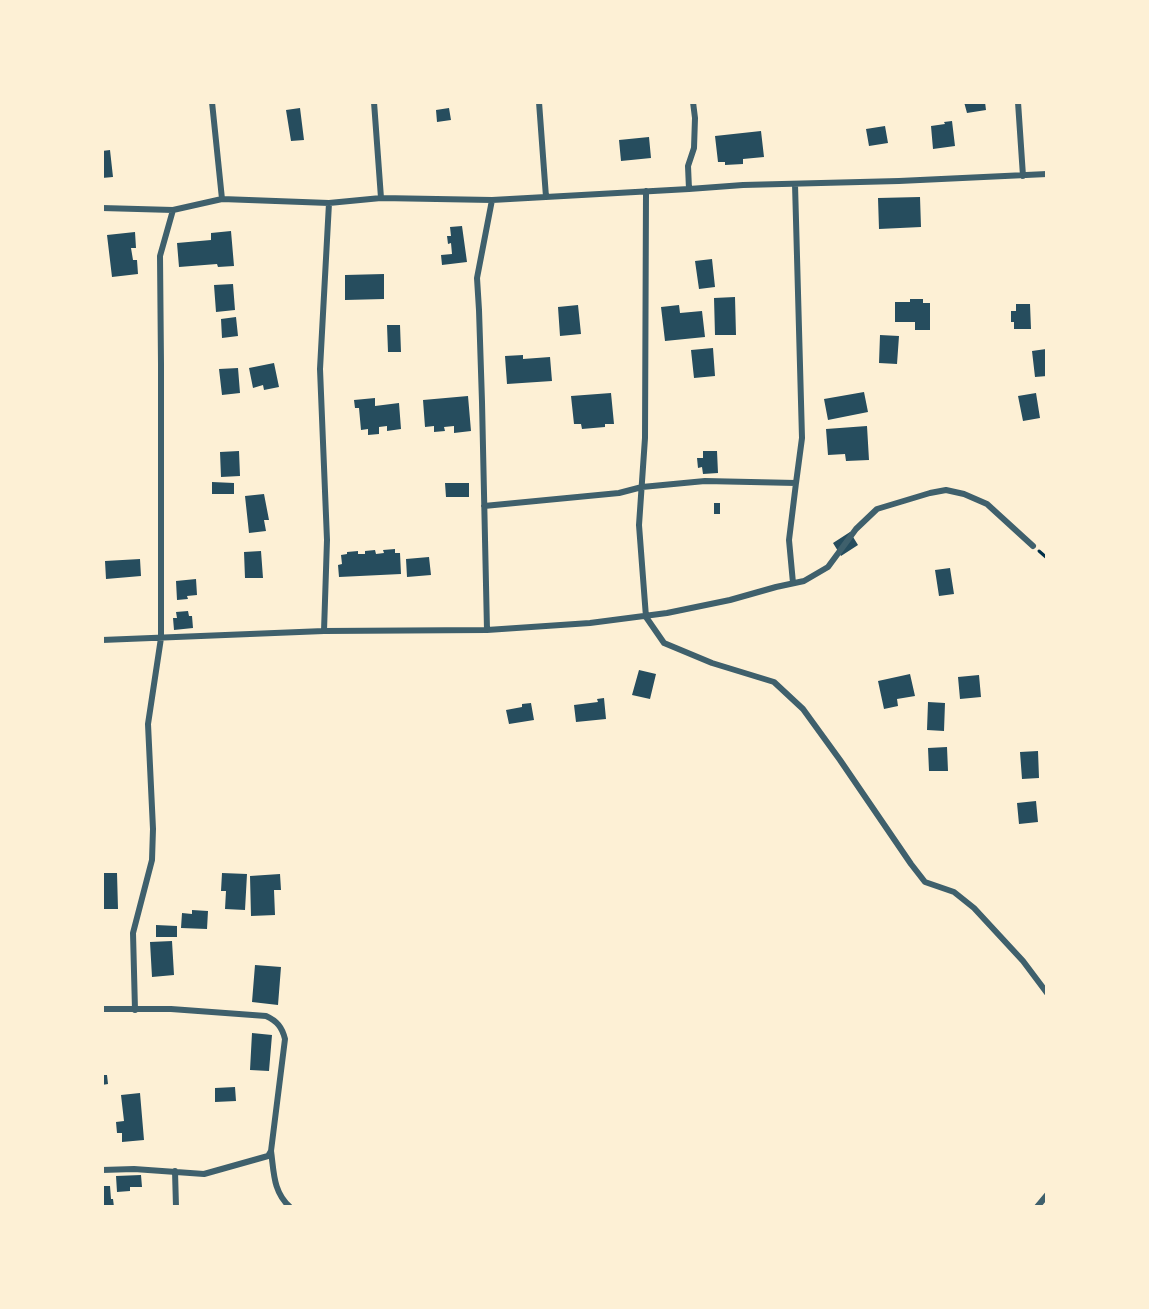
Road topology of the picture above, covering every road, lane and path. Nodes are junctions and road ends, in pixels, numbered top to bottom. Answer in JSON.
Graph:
{"nodes":[{"id":1,"x":212,"y":102,"type":"edge"},
{"id":2,"x":374,"y":102,"type":"edge"},
{"id":3,"x":539,"y":102,"type":"edge"},
{"id":4,"x":693,"y":102,"type":"edge"},
{"id":5,"x":1018,"y":102,"type":"edge"},
{"id":6,"x":1047,"y":174,"type":"edge"},
{"id":7,"x":1023,"y":176,"type":"junction"},
{"id":8,"x":795,"y":184,"type":"junction"},
{"id":9,"x":689,"y":189,"type":"junction"},
{"id":10,"x":646,"y":192,"type":"junction"},
{"id":11,"x":546,"y":197,"type":"junction"},
{"id":12,"x":381,"y":198,"type":"junction"},
{"id":13,"x":222,"y":200,"type":"junction"},
{"id":14,"x":492,"y":200,"type":"junction"},
{"id":15,"x":329,"y":203,"type":"junction"},
{"id":16,"x":102,"y":208,"type":"edge"},
{"id":17,"x":173,"y":210,"type":"junction"},
{"id":18,"x":796,"y":483,"type":"junction"},
{"id":19,"x":642,"y":487,"type":"junction"},
{"id":20,"x":484,"y":506,"type":"junction"},
{"id":21,"x":1033,"y":546,"type":"dead end"},
{"id":22,"x":793,"y":583,"type":"junction"},
{"id":23,"x":646,"y":617,"type":"junction"},
{"id":24,"x":324,"y":630,"type":"junction"},
{"id":25,"x":487,"y":630,"type":"junction"},
{"id":26,"x":161,"y":638,"type":"junction"},
{"id":27,"x":102,"y":640,"type":"edge"},
{"id":28,"x":1047,"y":993,"type":"edge"},
{"id":29,"x":102,"y":1009,"type":"edge"},
{"id":30,"x":135,"y":1010,"type":"junction"},
{"id":31,"x":271,"y":1151,"type":"junction"},
{"id":32,"x":102,"y":1170,"type":"edge"},
{"id":33,"x":175,"y":1171,"type":"junction"},
{"id":34,"x":1047,"y":1195,"type":"edge"},
{"id":35,"x":176,"y":1207,"type":"edge"},
{"id":36,"x":290,"y":1207,"type":"edge"},
{"id":37,"x":1037,"y":1207,"type":"edge"}],
"edges":[{"from":1,"to":13,"type":"street"},
{"from":2,"to":12,"type":"street"},
{"from":3,"to":11,"type":"street"},
{"from":4,"to":9,"type":"street"},
{"from":5,"to":7,"type":"street"},
{"from":6,"to":7,"type":"street"},
{"from":7,"to":8,"type":"street"},
{"from":8,"to":9,"type":"street"},
{"from":8,"to":18,"type":"street"},
{"from":9,"to":10,"type":"street"},
{"from":10,"to":11,"type":"street"},
{"from":10,"to":19,"type":"street"},
{"from":11,"to":14,"type":"street"},
{"from":12,"to":14,"type":"street"},
{"from":12,"to":15,"type":"street"},
{"from":13,"to":15,"type":"street"},
{"from":13,"to":17,"type":"street"},
{"from":14,"to":20,"type":"street"},
{"from":15,"to":24,"type":"street"},
{"from":16,"to":17,"type":"street"},
{"from":17,"to":26,"type":"street"},
{"from":18,"to":19,"type":"street"},
{"from":18,"to":22,"type":"street"},
{"from":19,"to":20,"type":"street"},
{"from":19,"to":23,"type":"street"},
{"from":20,"to":25,"type":"street"},
{"from":21,"to":22,"type":"street"},
{"from":22,"to":23,"type":"street"},
{"from":23,"to":25,"type":"street"},
{"from":23,"to":28,"type":"street"},
{"from":24,"to":25,"type":"street"},
{"from":24,"to":26,"type":"street"},
{"from":26,"to":27,"type":"street"},
{"from":26,"to":30,"type":"street"},
{"from":29,"to":30,"type":"street"},
{"from":30,"to":31,"type":"street"},
{"from":31,"to":33,"type":"street"},
{"from":31,"to":36,"type":"street"},
{"from":32,"to":33,"type":"street"},
{"from":33,"to":35,"type":"street"},
{"from":34,"to":37,"type":"street"}]}
